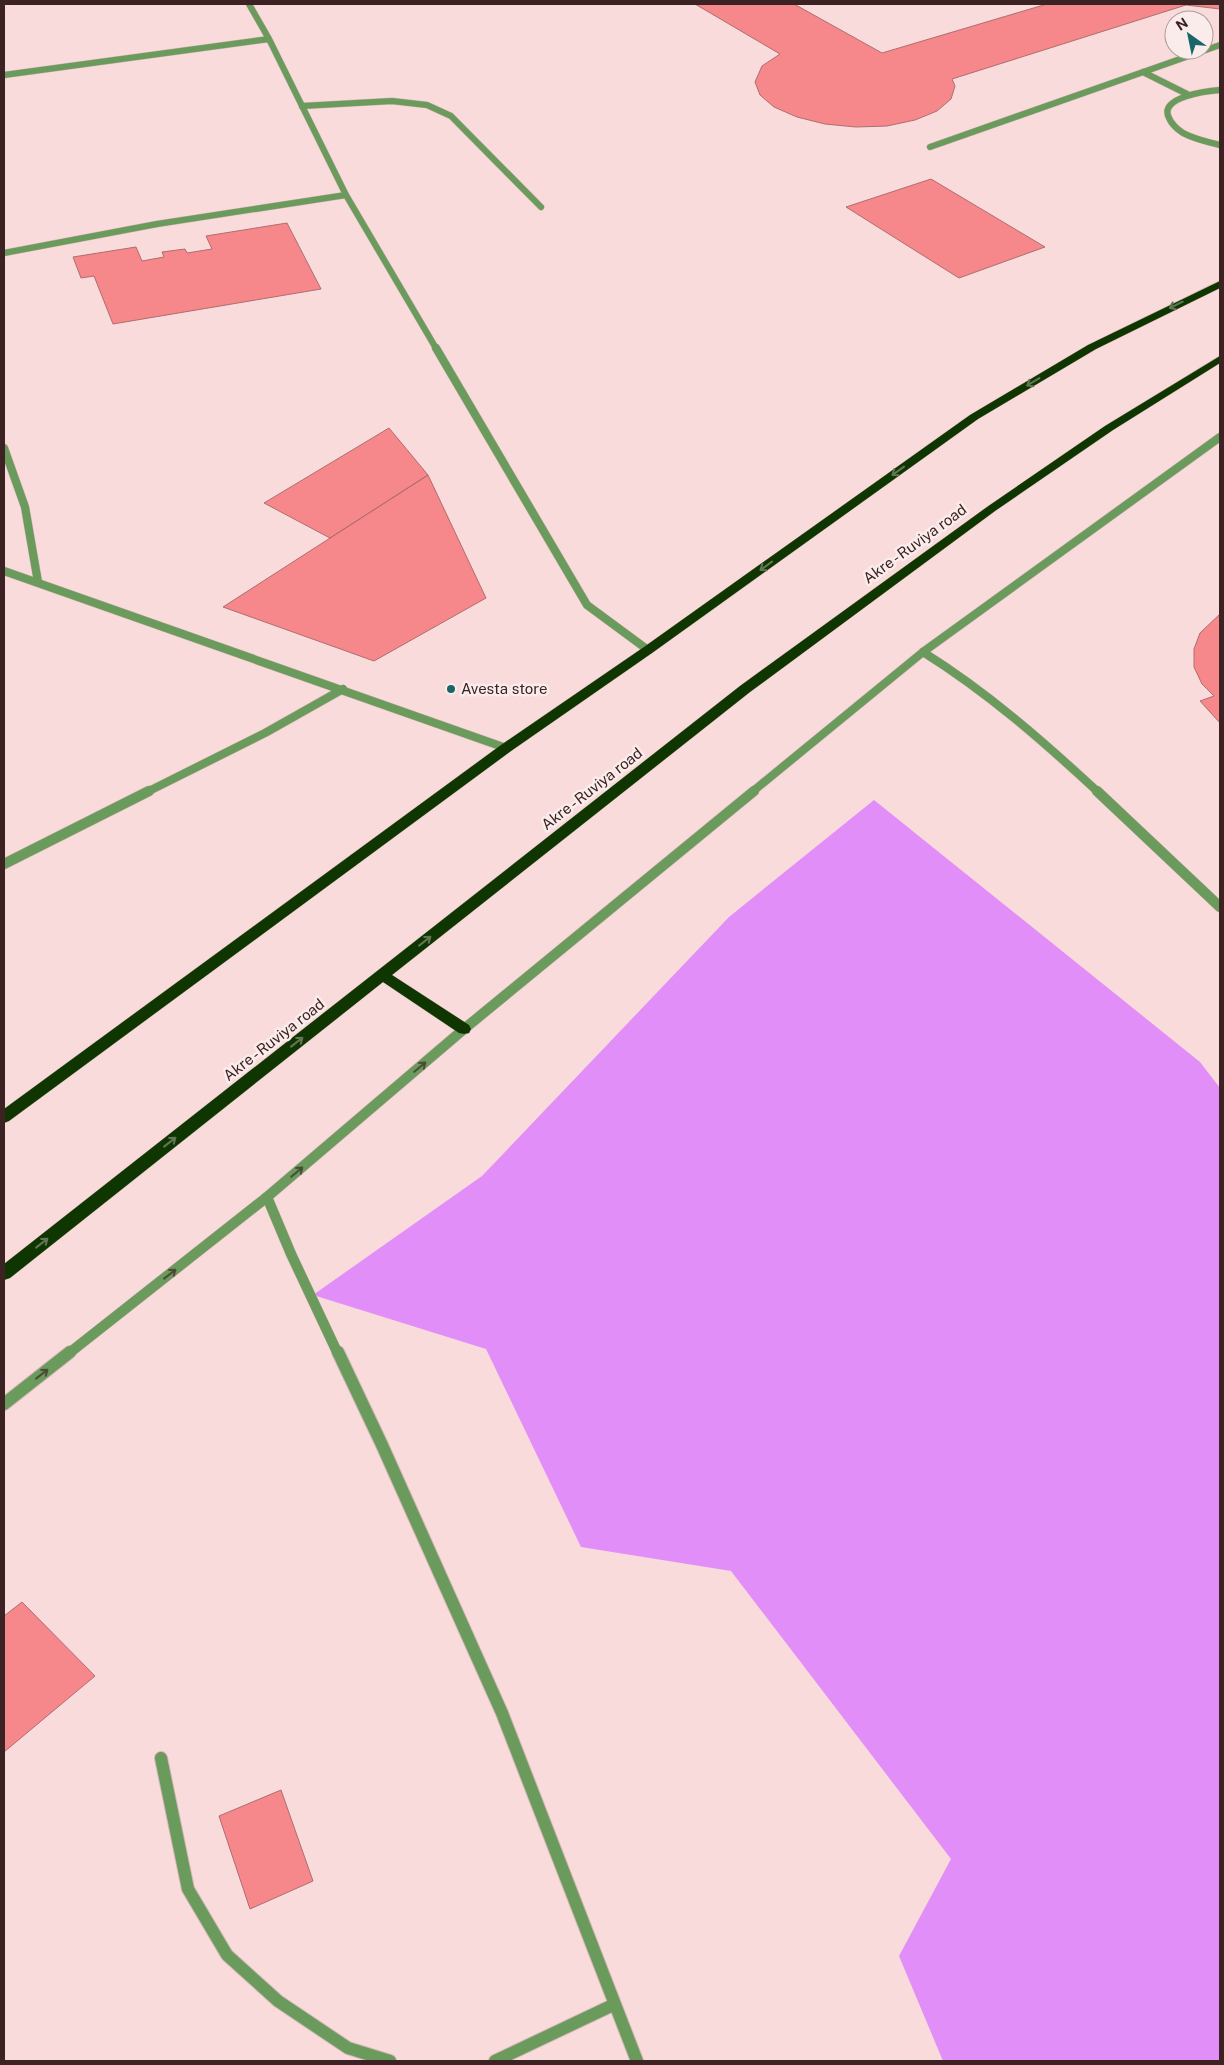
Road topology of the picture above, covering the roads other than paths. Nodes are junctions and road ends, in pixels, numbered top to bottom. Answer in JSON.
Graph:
{"nodes":[{"id":1,"x":249,"y":4,"type":"edge"},
{"id":2,"x":269,"y":39,"type":"junction"},
{"id":3,"x":1220,"y":45,"type":"edge"},
{"id":4,"x":1144,"y":72,"type":"junction"},
{"id":5,"x":4,"y":75,"type":"edge"},
{"id":6,"x":1220,"y":90,"type":"edge"},
{"id":7,"x":1188,"y":94,"type":"junction"},
{"id":8,"x":302,"y":106,"type":"junction"},
{"id":9,"x":1220,"y":145,"type":"edge"},
{"id":10,"x":930,"y":147,"type":"dead end"},
{"id":11,"x":346,"y":195,"type":"junction"},
{"id":12,"x":541,"y":207,"type":"dead end"},
{"id":13,"x":4,"y":253,"type":"edge"},
{"id":14,"x":1220,"y":284,"type":"edge"},
{"id":15,"x":1220,"y":359,"type":"edge"},
{"id":16,"x":1220,"y":437,"type":"edge"},
{"id":17,"x":4,"y":448,"type":"edge"},
{"id":18,"x":4,"y":570,"type":"edge"},
{"id":19,"x":38,"y":582,"type":"junction"},
{"id":20,"x":648,"y":650,"type":"junction"},
{"id":21,"x":923,"y":652,"type":"junction"},
{"id":22,"x":343,"y":690,"type":"junction"},
{"id":23,"x":506,"y":748,"type":"junction"},
{"id":24,"x":4,"y":864,"type":"edge"},
{"id":25,"x":1220,"y":907,"type":"edge"},
{"id":26,"x":382,"y":975,"type":"junction"},
{"id":27,"x":464,"y":1029,"type":"junction"},
{"id":28,"x":4,"y":1117,"type":"edge"},
{"id":29,"x":267,"y":1197,"type":"junction"},
{"id":30,"x":4,"y":1273,"type":"edge"},
{"id":31,"x":4,"y":1404,"type":"edge"},
{"id":32,"x":160,"y":1758,"type":"dead end"},
{"id":33,"x":613,"y":2005,"type":"junction"},
{"id":34,"x":390,"y":2061,"type":"edge"},
{"id":35,"x":495,"y":2061,"type":"edge"},
{"id":36,"x":636,"y":2061,"type":"edge"}],
"edges":[{"from":1,"to":2,"type":"street"},
{"from":2,"to":5,"type":"street"},
{"from":2,"to":8,"type":"street"},
{"from":3,"to":4,"type":"street"},
{"from":4,"to":7,"type":"street"},
{"from":4,"to":10,"type":"street"},
{"from":6,"to":7,"type":"street"},
{"from":7,"to":9,"type":"street"},
{"from":8,"to":11,"type":"street"},
{"from":8,"to":12,"type":"street"},
{"from":11,"to":13,"type":"street"},
{"from":11,"to":20,"type":"street"},
{"from":14,"to":20,"type":"highway","one_way":true},
{"from":26,"to":15,"type":"highway","name":"Akre - Ruviya road","one_way":true},
{"from":16,"to":21,"type":"street"},
{"from":17,"to":19,"type":"street"},
{"from":18,"to":19,"type":"street"},
{"from":19,"to":22,"type":"street"},
{"from":20,"to":23,"type":"highway"},
{"from":21,"to":25,"type":"street"},
{"from":21,"to":27,"type":"street"},
{"from":22,"to":23,"type":"street"},
{"from":22,"to":24,"type":"street"},
{"from":23,"to":28,"type":"highway"},
{"from":26,"to":27,"type":"highway"},
{"from":30,"to":26,"type":"highway","name":"Akre - Ruviya road","one_way":true},
{"from":29,"to":27,"type":"street","one_way":true},
{"from":31,"to":29,"type":"street","one_way":true},
{"from":29,"to":33,"type":"street"},
{"from":32,"to":34,"type":"street"},
{"from":33,"to":35,"type":"street"},
{"from":33,"to":36,"type":"street"}]}
